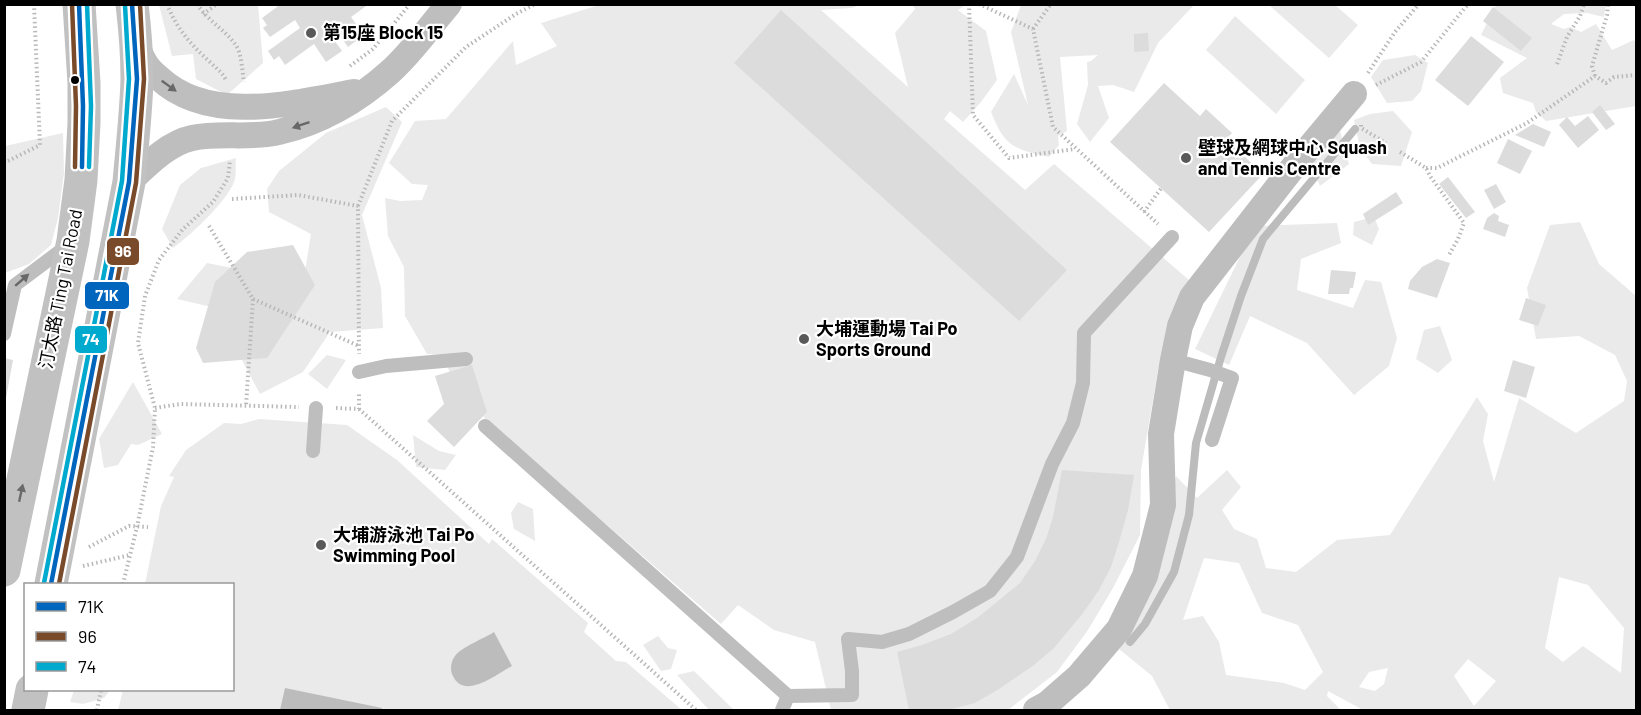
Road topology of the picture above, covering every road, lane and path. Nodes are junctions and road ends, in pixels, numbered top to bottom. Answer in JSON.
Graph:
{"nodes":[{"id":1,"x":34,"y":4,"type":"edge"},
{"id":2,"x":79,"y":4,"type":"edge"},
{"id":3,"x":132,"y":4,"type":"edge"},
{"id":4,"x":167,"y":4,"type":"edge"},
{"id":5,"x":197,"y":4,"type":"edge"},
{"id":6,"x":217,"y":4,"type":"edge"},
{"id":7,"x":410,"y":4,"type":"edge"},
{"id":8,"x":449,"y":4,"type":"edge"},
{"id":9,"x":535,"y":4,"type":"edge"},
{"id":10,"x":969,"y":4,"type":"edge"},
{"id":11,"x":979,"y":4,"type":"edge"},
{"id":12,"x":1051,"y":4,"type":"edge"},
{"id":13,"x":1419,"y":4,"type":"edge"},
{"id":14,"x":1468,"y":4,"type":"edge"},
{"id":15,"x":1584,"y":4,"type":"edge"},
{"id":16,"x":1608,"y":4,"type":"edge"},
{"id":17,"x":203,"y":14,"type":"junction"},
{"id":18,"x":1033,"y":29,"type":"junction"},
{"id":19,"x":136,"y":40,"type":"junction"},
{"id":20,"x":1557,"y":64,"type":"dead end"},
{"id":21,"x":347,"y":68,"type":"dead end"},
{"id":22,"x":1636,"y":75,"type":"edge"},
{"id":23,"x":1595,"y":76,"type":"junction"},
{"id":24,"x":251,"y":86,"type":"dead end"},
{"id":25,"x":371,"y":88,"type":"junction"},
{"id":26,"x":1358,"y":96,"type":"junction"},
{"id":27,"x":234,"y":105,"type":"junction"},
{"id":28,"x":233,"y":136,"type":"junction"},
{"id":29,"x":1386,"y":143,"type":"dead end"},
{"id":30,"x":1075,"y":148,"type":"junction"},
{"id":31,"x":1400,"y":152,"type":"dead end"},
{"id":32,"x":4,"y":163,"type":"edge"},
{"id":33,"x":1426,"y":168,"type":"junction"},
{"id":34,"x":129,"y":182,"type":"junction"},
{"id":35,"x":1162,"y":187,"type":"dead end"},
{"id":36,"x":232,"y":199,"type":"dead end"},
{"id":37,"x":358,"y":206,"type":"junction"},
{"id":38,"x":1144,"y":212,"type":"junction"},
{"id":39,"x":209,"y":226,"type":"dead end"},
{"id":40,"x":1172,"y":237,"type":"joint"},
{"id":41,"x":73,"y":241,"type":"junction"},
{"id":42,"x":1449,"y":255,"type":"dead end"},
{"id":43,"x":253,"y":299,"type":"junction"},
{"id":44,"x":4,"y":334,"type":"edge"},
{"id":45,"x":359,"y":346,"type":"junction"},
{"id":46,"x":466,"y":359,"type":"dead end"},
{"id":47,"x":1173,"y":360,"type":"junction"},
{"id":48,"x":359,"y":372,"type":"junction"},
{"id":49,"x":246,"y":406,"type":"junction"},
{"id":50,"x":155,"y":408,"type":"junction"},
{"id":51,"x":316,"y":408,"type":"junction"},
{"id":52,"x":359,"y":409,"type":"junction"},
{"id":53,"x":485,"y":426,"type":"dead end"},
{"id":54,"x":1212,"y":440,"type":"dead end"},
{"id":55,"x":313,"y":451,"type":"dead end"},
{"id":56,"x":137,"y":527,"type":"junction"},
{"id":57,"x":148,"y":527,"type":"dead end"},
{"id":58,"x":83,"y":550,"type":"dead end"},
{"id":59,"x":130,"y":555,"type":"junction"},
{"id":60,"x":5,"y":564,"type":"edge"},
{"id":61,"x":80,"y":566,"type":"dead end"},
{"id":62,"x":51,"y":583,"type":"edge"},
{"id":63,"x":123,"y":583,"type":"edge"},
{"id":64,"x":32,"y":691,"type":"edge"},
{"id":65,"x":101,"y":691,"type":"edge"},
{"id":66,"x":788,"y":696,"type":"junction"},
{"id":67,"x":28,"y":711,"type":"edge"},
{"id":68,"x":97,"y":711,"type":"edge"},
{"id":69,"x":696,"y":711,"type":"edge"},
{"id":70,"x":782,"y":711,"type":"edge"},
{"id":71,"x":1036,"y":711,"type":"edge"}],
"edges":[{"from":1,"to":32,"type":"path"},
{"from":2,"to":41,"type":"main road","name":"汀太路 Ting Tai Road"},
{"from":3,"to":19,"type":"main road"},
{"from":4,"to":27,"type":"path"},
{"from":5,"to":17,"type":"path"},
{"from":6,"to":17,"type":"path"},
{"from":7,"to":21,"type":"path"},
{"from":8,"to":25,"type":"street"},
{"from":9,"to":37,"type":"path"},
{"from":10,"to":30,"type":"path"},
{"from":11,"to":18,"type":"path"},
{"from":12,"to":18,"type":"path"},
{"from":13,"to":26,"type":"path"},
{"from":14,"to":26,"type":"path"},
{"from":15,"to":20,"type":"path"},
{"from":16,"to":23,"type":"path"},
{"from":17,"to":24,"type":"path"},
{"from":18,"to":30,"type":"path"},
{"from":19,"to":27,"type":"street","one_way":true},
{"from":19,"to":34,"type":"main road"},
{"from":22,"to":23,"type":"path"},
{"from":23,"to":33,"type":"path"},
{"from":25,"to":27,"type":"street"},
{"from":25,"to":28,"type":"street","one_way":true},
{"from":26,"to":29,"type":"path"},
{"from":26,"to":47,"type":"street"},
{"from":28,"to":34,"type":"street"},
{"from":28,"to":50,"type":"path"},
{"from":30,"to":38,"type":"path"},
{"from":31,"to":33,"type":"path"},
{"from":33,"to":42,"type":"path"},
{"from":34,"to":62,"type":"main road"},
{"from":35,"to":38,"type":"path"},
{"from":36,"to":37,"type":"path"},
{"from":37,"to":45,"type":"path"},
{"from":38,"to":40,"type":"path"},
{"from":39,"to":43,"type":"path"},
{"from":40,"to":66,"type":"lane"},
{"from":44,"to":41,"type":"lane","one_way":true},
{"from":60,"to":41,"type":"main road","name":"汀太路 Ting Tai Road","one_way":true},
{"from":43,"to":45,"type":"path"},
{"from":43,"to":49,"type":"path"},
{"from":45,"to":48,"type":"path"},
{"from":46,"to":48,"type":"lane"},
{"from":47,"to":54,"type":"lane"},
{"from":47,"to":71,"type":"street"},
{"from":48,"to":52,"type":"path"},
{"from":49,"to":50,"type":"path"},
{"from":49,"to":51,"type":"path"},
{"from":50,"to":56,"type":"path"},
{"from":51,"to":52,"type":"path"},
{"from":51,"to":55,"type":"lane"},
{"from":52,"to":69,"type":"path"},
{"from":53,"to":66,"type":"lane"},
{"from":56,"to":57,"type":"path"},
{"from":56,"to":58,"type":"path"},
{"from":56,"to":59,"type":"path"},
{"from":59,"to":61,"type":"path"},
{"from":59,"to":63,"type":"path"},
{"from":64,"to":67,"type":"main road"},
{"from":65,"to":68,"type":"path"},
{"from":66,"to":70,"type":"lane"}]}
